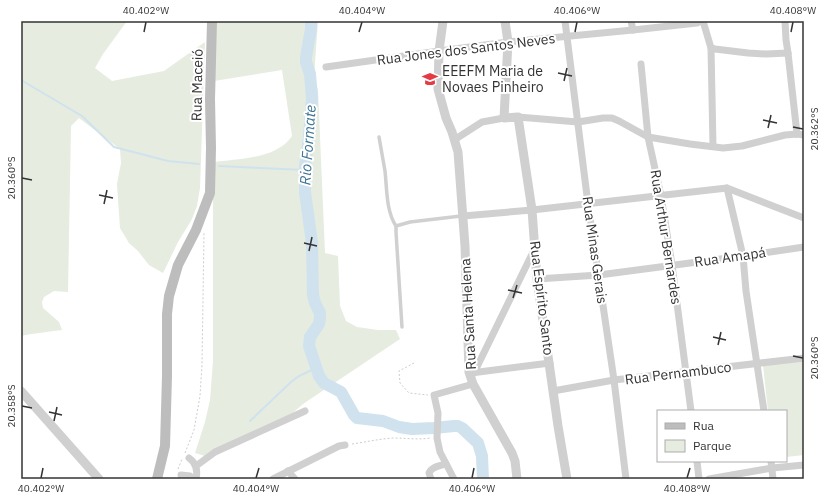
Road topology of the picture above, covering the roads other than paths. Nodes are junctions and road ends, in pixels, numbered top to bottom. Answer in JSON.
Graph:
{"nodes":[{"id":1,"x":212,"y":21,"type":"edge"},
{"id":2,"x":443,"y":21,"type":"edge"},
{"id":3,"x":505,"y":21,"type":"edge"},
{"id":4,"x":565,"y":21,"type":"edge"},
{"id":5,"x":632,"y":21,"type":"edge"},
{"id":6,"x":702,"y":21,"type":"edge"},
{"id":7,"x":785,"y":21,"type":"edge"},
{"id":8,"x":633,"y":30,"type":"junction"},
{"id":9,"x":567,"y":37,"type":"junction"},
{"id":10,"x":508,"y":42,"type":"junction"},
{"id":11,"x":711,"y":48,"type":"junction"},
{"id":12,"x":439,"y":51,"type":"junction"},
{"id":13,"x":788,"y":53,"type":"junction"},
{"id":14,"x":641,"y":64,"type":"dead end"},
{"id":15,"x":326,"y":67,"type":"dead end"},
{"id":16,"x":518,"y":117,"type":"junction"},
{"id":17,"x":504,"y":118,"type":"junction"},
{"id":18,"x":578,"y":122,"type":"junction"},
{"id":19,"x":801,"y":134,"type":"edge"},
{"id":20,"x":453,"y":136,"type":"junction"},
{"id":21,"x":379,"y":137,"type":"dead end"},
{"id":22,"x":648,"y":137,"type":"junction"},
{"id":23,"x":712,"y":146,"type":"junction"},
{"id":24,"x":727,"y":188,"type":"junction"},
{"id":25,"x":661,"y":196,"type":"junction"},
{"id":26,"x":588,"y":204,"type":"junction"},
{"id":27,"x":532,"y":210,"type":"junction"},
{"id":28,"x":463,"y":216,"type":"junction"},
{"id":29,"x":804,"y":218,"type":"edge"},
{"id":30,"x":396,"y":226,"type":"junction"},
{"id":31,"x":804,"y":247,"type":"edge"},
{"id":32,"x":535,"y":248,"type":"junction"},
{"id":33,"x":743,"y":256,"type":"junction"},
{"id":34,"x":672,"y":265,"type":"junction"},
{"id":35,"x":599,"y":275,"type":"junction"},
{"id":36,"x":538,"y":279,"type":"junction"},
{"id":37,"x":402,"y":327,"type":"dead end"},
{"id":38,"x":804,"y":358,"type":"edge"},
{"id":39,"x":550,"y":364,"type":"junction"},
{"id":40,"x":757,"y":364,"type":"junction"},
{"id":41,"x":687,"y":371,"type":"junction"},
{"id":42,"x":472,"y":373,"type":"junction"},
{"id":43,"x":614,"y":380,"type":"junction"},
{"id":44,"x":474,"y":384,"type":"junction"},
{"id":45,"x":21,"y":391,"type":"edge"},
{"id":46,"x":553,"y":391,"type":"junction"},
{"id":47,"x":691,"y":410,"type":"edge"},
{"id":48,"x":764,"y":410,"type":"edge"},
{"id":49,"x":305,"y":411,"type":"dead end"},
{"id":50,"x":345,"y":444,"type":"road end"},
{"id":51,"x":189,"y":458,"type":"dead end"},
{"id":52,"x":697,"y":462,"type":"edge"},
{"id":53,"x":446,"y":464,"type":"junction"},
{"id":54,"x":772,"y":465,"type":"edge"},
{"id":55,"x":804,"y":465,"type":"edge"},
{"id":56,"x":196,"y":466,"type":"junction"},
{"id":57,"x":288,"y":471,"type":"junction"},
{"id":58,"x":178,"y":474,"type":"road end"},
{"id":59,"x":99,"y":479,"type":"edge"},
{"id":60,"x":157,"y":479,"type":"edge"},
{"id":61,"x":195,"y":479,"type":"edge"},
{"id":62,"x":273,"y":479,"type":"edge"},
{"id":63,"x":295,"y":479,"type":"edge"},
{"id":64,"x":432,"y":479,"type":"edge"},
{"id":65,"x":454,"y":479,"type":"edge"},
{"id":66,"x":517,"y":479,"type":"edge"},
{"id":67,"x":567,"y":479,"type":"edge"},
{"id":68,"x":626,"y":479,"type":"edge"},
{"id":69,"x":699,"y":479,"type":"edge"},
{"id":70,"x":709,"y":479,"type":"edge"},
{"id":71,"x":773,"y":479,"type":"edge"}],
"edges":[{"from":1,"to":60,"type":"main road","name":"Rua Maceió"},
{"from":2,"to":12,"type":"street","name":"Rua Santa Helena"},
{"from":3,"to":10,"type":"street"},
{"from":4,"to":9,"type":"street","name":"Rua Minas Gerais"},
{"from":5,"to":8,"type":"street"},
{"from":6,"to":8,"type":"street","name":"Rua Jones dos Santos Neves"},
{"from":6,"to":11,"type":"street"},
{"from":7,"to":13,"type":"street"},
{"from":8,"to":9,"type":"street","name":"Rua Jones dos Santos Neves"},
{"from":9,"to":10,"type":"street","name":"Rua Jones dos Santos Neves"},
{"from":9,"to":18,"type":"street","name":"Rua Minas Gerais"},
{"from":10,"to":12,"type":"street","name":"Rua Jones dos Santos Neves"},
{"from":10,"to":17,"type":"street"},
{"from":11,"to":13,"type":"street"},
{"from":11,"to":23,"type":"street"},
{"from":12,"to":15,"type":"street","name":"Rua Jones dos Santos Neves"},
{"from":12,"to":20,"type":"street","name":"Rua Santa Helena"},
{"from":13,"to":19,"type":"street"},
{"from":14,"to":22,"type":"street","name":"Rua Arthur Bernardes"},
{"from":16,"to":17,"type":"street"},
{"from":16,"to":18,"type":"street"},
{"from":16,"to":27,"type":"street","name":"Rua Espírito Santo"},
{"from":17,"to":20,"type":"street"},
{"from":18,"to":22,"type":"street"},
{"from":18,"to":26,"type":"street","name":"Rua Minas Gerais"},
{"from":19,"to":23,"type":"street"},
{"from":20,"to":28,"type":"street","name":"Rua Santa Helena"},
{"from":21,"to":30,"type":"lane"},
{"from":22,"to":23,"type":"street"},
{"from":22,"to":25,"type":"street","name":"Rua Arthur Bernardes"},
{"from":24,"to":25,"type":"street"},
{"from":24,"to":29,"type":"street"},
{"from":24,"to":33,"type":"street"},
{"from":25,"to":26,"type":"street"},
{"from":25,"to":34,"type":"street","name":"Rua Arthur Bernardes"},
{"from":26,"to":27,"type":"street"},
{"from":26,"to":35,"type":"street","name":"Rua Minas Gerais"},
{"from":27,"to":28,"type":"street"},
{"from":27,"to":32,"type":"street","name":"Rua Espírito Santo"},
{"from":28,"to":30,"type":"lane"},
{"from":28,"to":42,"type":"street","name":"Rua Santa Helena"},
{"from":30,"to":37,"type":"lane"},
{"from":31,"to":33,"type":"street","name":"Rua Amapá"},
{"from":32,"to":36,"type":"street","name":"Rua Espírito Santo"},
{"from":32,"to":42,"type":"street"},
{"from":33,"to":34,"type":"street","name":"Rua Amapá"},
{"from":33,"to":40,"type":"street"},
{"from":34,"to":35,"type":"street","name":"Rua Amapá"},
{"from":34,"to":41,"type":"street","name":"Rua Arthur Bernardes"},
{"from":35,"to":36,"type":"street","name":"Rua Amapá"},
{"from":35,"to":43,"type":"street","name":"Rua Minas Gerais"},
{"from":36,"to":39,"type":"street","name":"Rua Espírito Santo"},
{"from":38,"to":40,"type":"street","name":"Rua Pernambuco"},
{"from":39,"to":42,"type":"street"},
{"from":39,"to":46,"type":"street","name":"Rua Espírito Santo"},
{"from":40,"to":41,"type":"street","name":"Rua Pernambuco"},
{"from":40,"to":48,"type":"street"},
{"from":41,"to":43,"type":"street","name":"Rua Pernambuco"},
{"from":41,"to":47,"type":"street","name":"Rua Arthur Bernardes"},
{"from":42,"to":44,"type":"street","name":"Rua Santa Helena"},
{"from":43,"to":46,"type":"street","name":"Rua Pernambuco"},
{"from":43,"to":68,"type":"street","name":"Rua Minas Gerais"},
{"from":44,"to":53,"type":"street"},
{"from":44,"to":66,"type":"street","name":"Rua Santa Helena"},
{"from":45,"to":59,"type":"street"},
{"from":46,"to":67,"type":"street","name":"Rua Espírito Santo"},
{"from":49,"to":56,"type":"street"},
{"from":50,"to":57,"type":"street"},
{"from":51,"to":56,"type":"street"},
{"from":52,"to":69,"type":"street"},
{"from":53,"to":64,"type":"street"},
{"from":53,"to":65,"type":"street"},
{"from":54,"to":55,"type":"street"},
{"from":54,"to":70,"type":"street"},
{"from":54,"to":71,"type":"street"},
{"from":56,"to":61,"type":"street"},
{"from":57,"to":62,"type":"street"},
{"from":57,"to":63,"type":"street"},
{"from":58,"to":61,"type":"street"}]}
